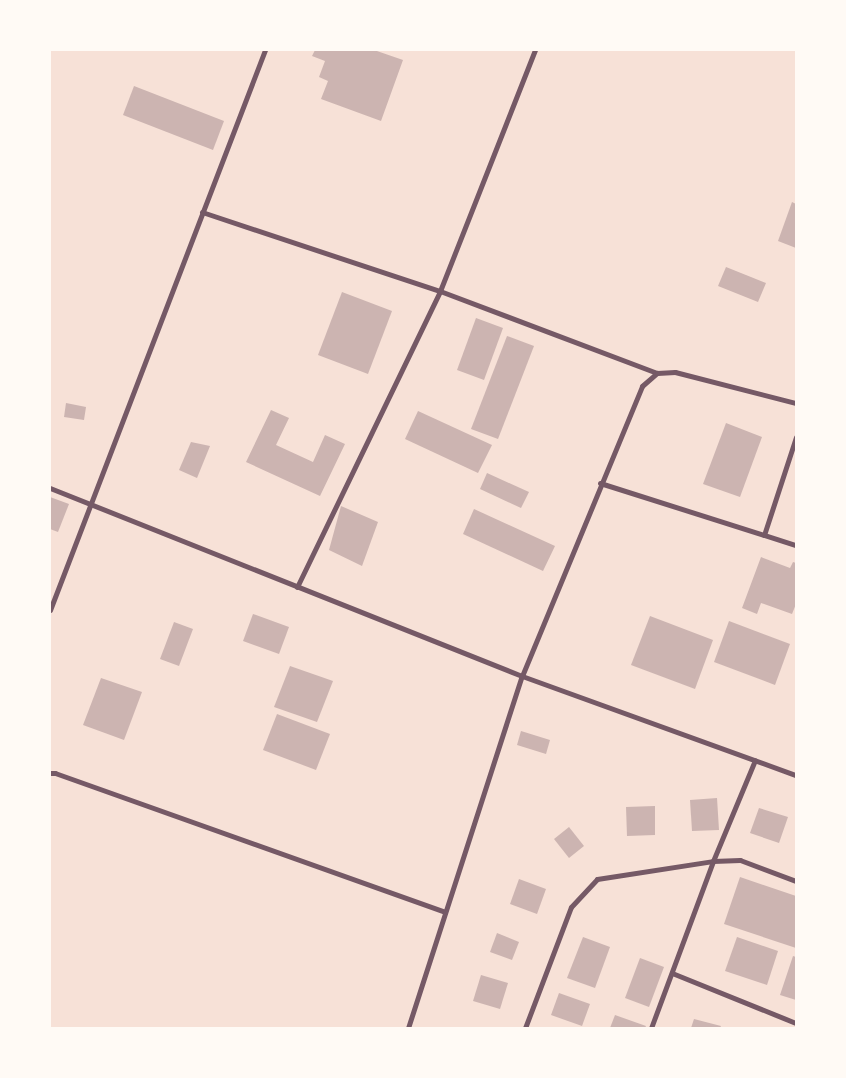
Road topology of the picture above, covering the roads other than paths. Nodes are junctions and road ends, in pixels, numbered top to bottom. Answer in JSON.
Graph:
{"nodes":[{"id":1,"x":265,"y":50,"type":"edge"},
{"id":2,"x":536,"y":50,"type":"edge"},
{"id":3,"x":202,"y":212,"type":"junction"},
{"id":4,"x":440,"y":291,"type":"junction"},
{"id":5,"x":657,"y":374,"type":"junction"},
{"id":6,"x":796,"y":403,"type":"edge"},
{"id":7,"x":796,"y":437,"type":"edge"},
{"id":8,"x":600,"y":483,"type":"junction"},
{"id":9,"x":50,"y":488,"type":"edge"},
{"id":10,"x":90,"y":504,"type":"junction"},
{"id":11,"x":764,"y":535,"type":"junction"},
{"id":12,"x":796,"y":545,"type":"edge"},
{"id":13,"x":297,"y":587,"type":"junction"},
{"id":14,"x":50,"y":610,"type":"edge"},
{"id":15,"x":522,"y":676,"type":"junction"},
{"id":16,"x":755,"y":760,"type":"junction"},
{"id":17,"x":50,"y":773,"type":"edge"},
{"id":18,"x":796,"y":775,"type":"edge"},
{"id":19,"x":714,"y":861,"type":"junction"},
{"id":20,"x":796,"y":881,"type":"edge"},
{"id":21,"x":445,"y":912,"type":"junction"},
{"id":22,"x":672,"y":973,"type":"junction"},
{"id":23,"x":796,"y":1023,"type":"edge"},
{"id":24,"x":408,"y":1028,"type":"edge"},
{"id":25,"x":525,"y":1028,"type":"edge"},
{"id":26,"x":652,"y":1028,"type":"edge"}],
"edges":[{"from":1,"to":3,"type":"street"},
{"from":2,"to":4,"type":"street"},
{"from":3,"to":4,"type":"street"},
{"from":3,"to":10,"type":"street"},
{"from":4,"to":5,"type":"street"},
{"from":4,"to":13,"type":"street"},
{"from":5,"to":6,"type":"street"},
{"from":5,"to":8,"type":"street"},
{"from":7,"to":11,"type":"street"},
{"from":8,"to":11,"type":"street"},
{"from":8,"to":15,"type":"street"},
{"from":9,"to":10,"type":"street"},
{"from":10,"to":13,"type":"street"},
{"from":10,"to":14,"type":"street"},
{"from":11,"to":12,"type":"street"},
{"from":13,"to":15,"type":"street"},
{"from":15,"to":16,"type":"street"},
{"from":15,"to":21,"type":"street"},
{"from":16,"to":18,"type":"street"},
{"from":16,"to":19,"type":"street"},
{"from":17,"to":21,"type":"street"},
{"from":19,"to":20,"type":"street"},
{"from":19,"to":22,"type":"street"},
{"from":19,"to":25,"type":"street"},
{"from":21,"to":24,"type":"street"},
{"from":22,"to":23,"type":"street"},
{"from":22,"to":26,"type":"street"}]}
